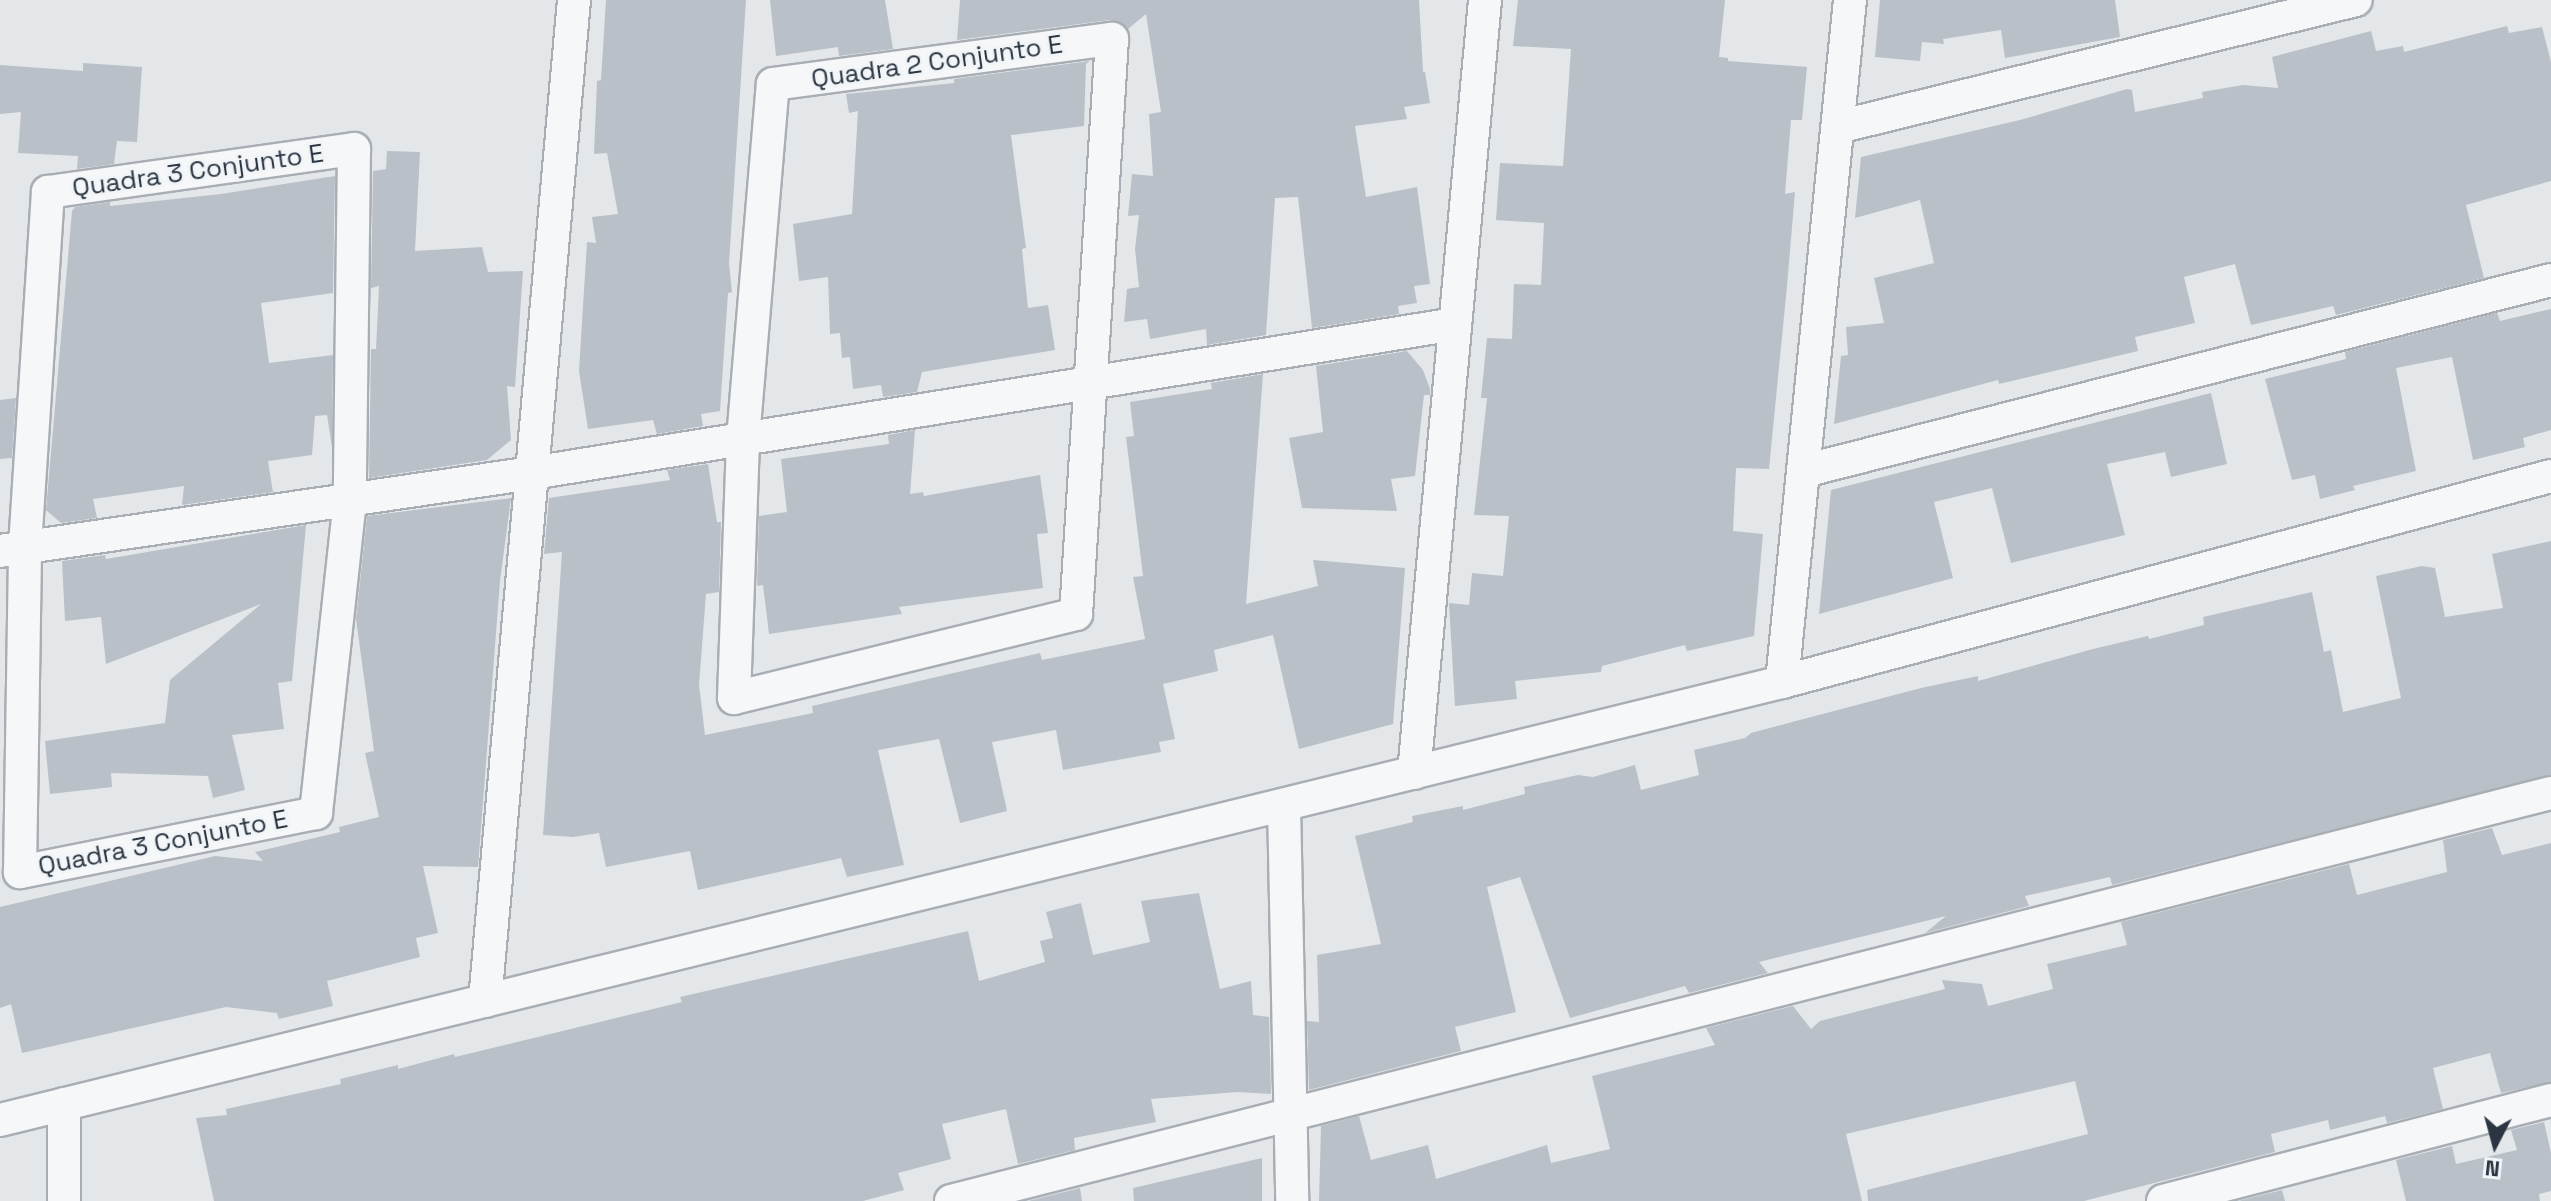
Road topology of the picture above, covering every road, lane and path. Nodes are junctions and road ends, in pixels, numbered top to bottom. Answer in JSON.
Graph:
{"nodes":[{"id":1,"x":574,"y":0,"type":"edge"},
{"id":2,"x":1485,"y":0,"type":"edge"},
{"id":3,"x":1850,"y":0,"type":"edge"},
{"id":4,"x":2356,"y":0,"type":"edge"},
{"id":5,"x":1838,"y":127,"type":"junction"},
{"id":6,"x":2551,"y":280,"type":"edge"},
{"id":7,"x":1455,"y":324,"type":"junction"},
{"id":8,"x":1093,"y":383,"type":"junction"},
{"id":9,"x":743,"y":439,"type":"junction"},
{"id":10,"x":1804,"y":471,"type":"junction"},
{"id":11,"x":532,"y":473,"type":"junction"},
{"id":12,"x":2551,"y":476,"type":"edge"},
{"id":13,"x":350,"y":500,"type":"junction"},
{"id":14,"x":12,"y":549,"type":"edge"},
{"id":15,"x":1782,"y":682,"type":"junction"},
{"id":16,"x":1414,"y":773,"type":"junction"},
{"id":17,"x":2551,"y":793,"type":"edge"},
{"id":18,"x":1284,"y":805,"type":"junction"},
{"id":19,"x":485,"y":1001,"type":"junction"},
{"id":20,"x":2551,"y":1100,"type":"edge"},
{"id":21,"x":64,"y":1104,"type":"junction"},
{"id":22,"x":1290,"y":1117,"type":"junction"},
{"id":23,"x":0,"y":1120,"type":"edge"},
{"id":24,"x":64,"y":1201,"type":"edge"},
{"id":25,"x":951,"y":1201,"type":"edge"},
{"id":26,"x":1292,"y":1201,"type":"edge"},
{"id":27,"x":2163,"y":1201,"type":"edge"}],
"edges":[{"from":1,"to":11,"type":"street"},
{"from":2,"to":7,"type":"street"},
{"from":3,"to":5,"type":"street"},
{"from":4,"to":5,"type":"street"},
{"from":5,"to":10,"type":"street"},
{"from":6,"to":10,"type":"street"},
{"from":7,"to":8,"type":"street"},
{"from":7,"to":16,"type":"street"},
{"from":8,"to":9,"type":"street"},
{"from":8,"to":9,"type":"street","name":"Quadra 2 Conjunto E"},
{"from":8,"to":9,"type":"street","name":"Quadra 2 Conjunto E"},
{"from":9,"to":11,"type":"street"},
{"from":10,"to":15,"type":"street"},
{"from":11,"to":13,"type":"street"},
{"from":11,"to":19,"type":"street"},
{"from":12,"to":15,"type":"street"},
{"from":13,"to":14,"type":"street"},
{"from":13,"to":14,"type":"street","name":"Quadra 3 Conjunto E"},
{"from":13,"to":14,"type":"street","name":"Quadra 3 Conjunto E"},
{"from":15,"to":16,"type":"street"},
{"from":16,"to":18,"type":"street"},
{"from":17,"to":22,"type":"street"},
{"from":18,"to":19,"type":"street"},
{"from":18,"to":22,"type":"street"},
{"from":19,"to":21,"type":"street"},
{"from":20,"to":27,"type":"street"},
{"from":21,"to":23,"type":"street"},
{"from":21,"to":24,"type":"street"},
{"from":22,"to":25,"type":"street"},
{"from":22,"to":26,"type":"street"}]}
